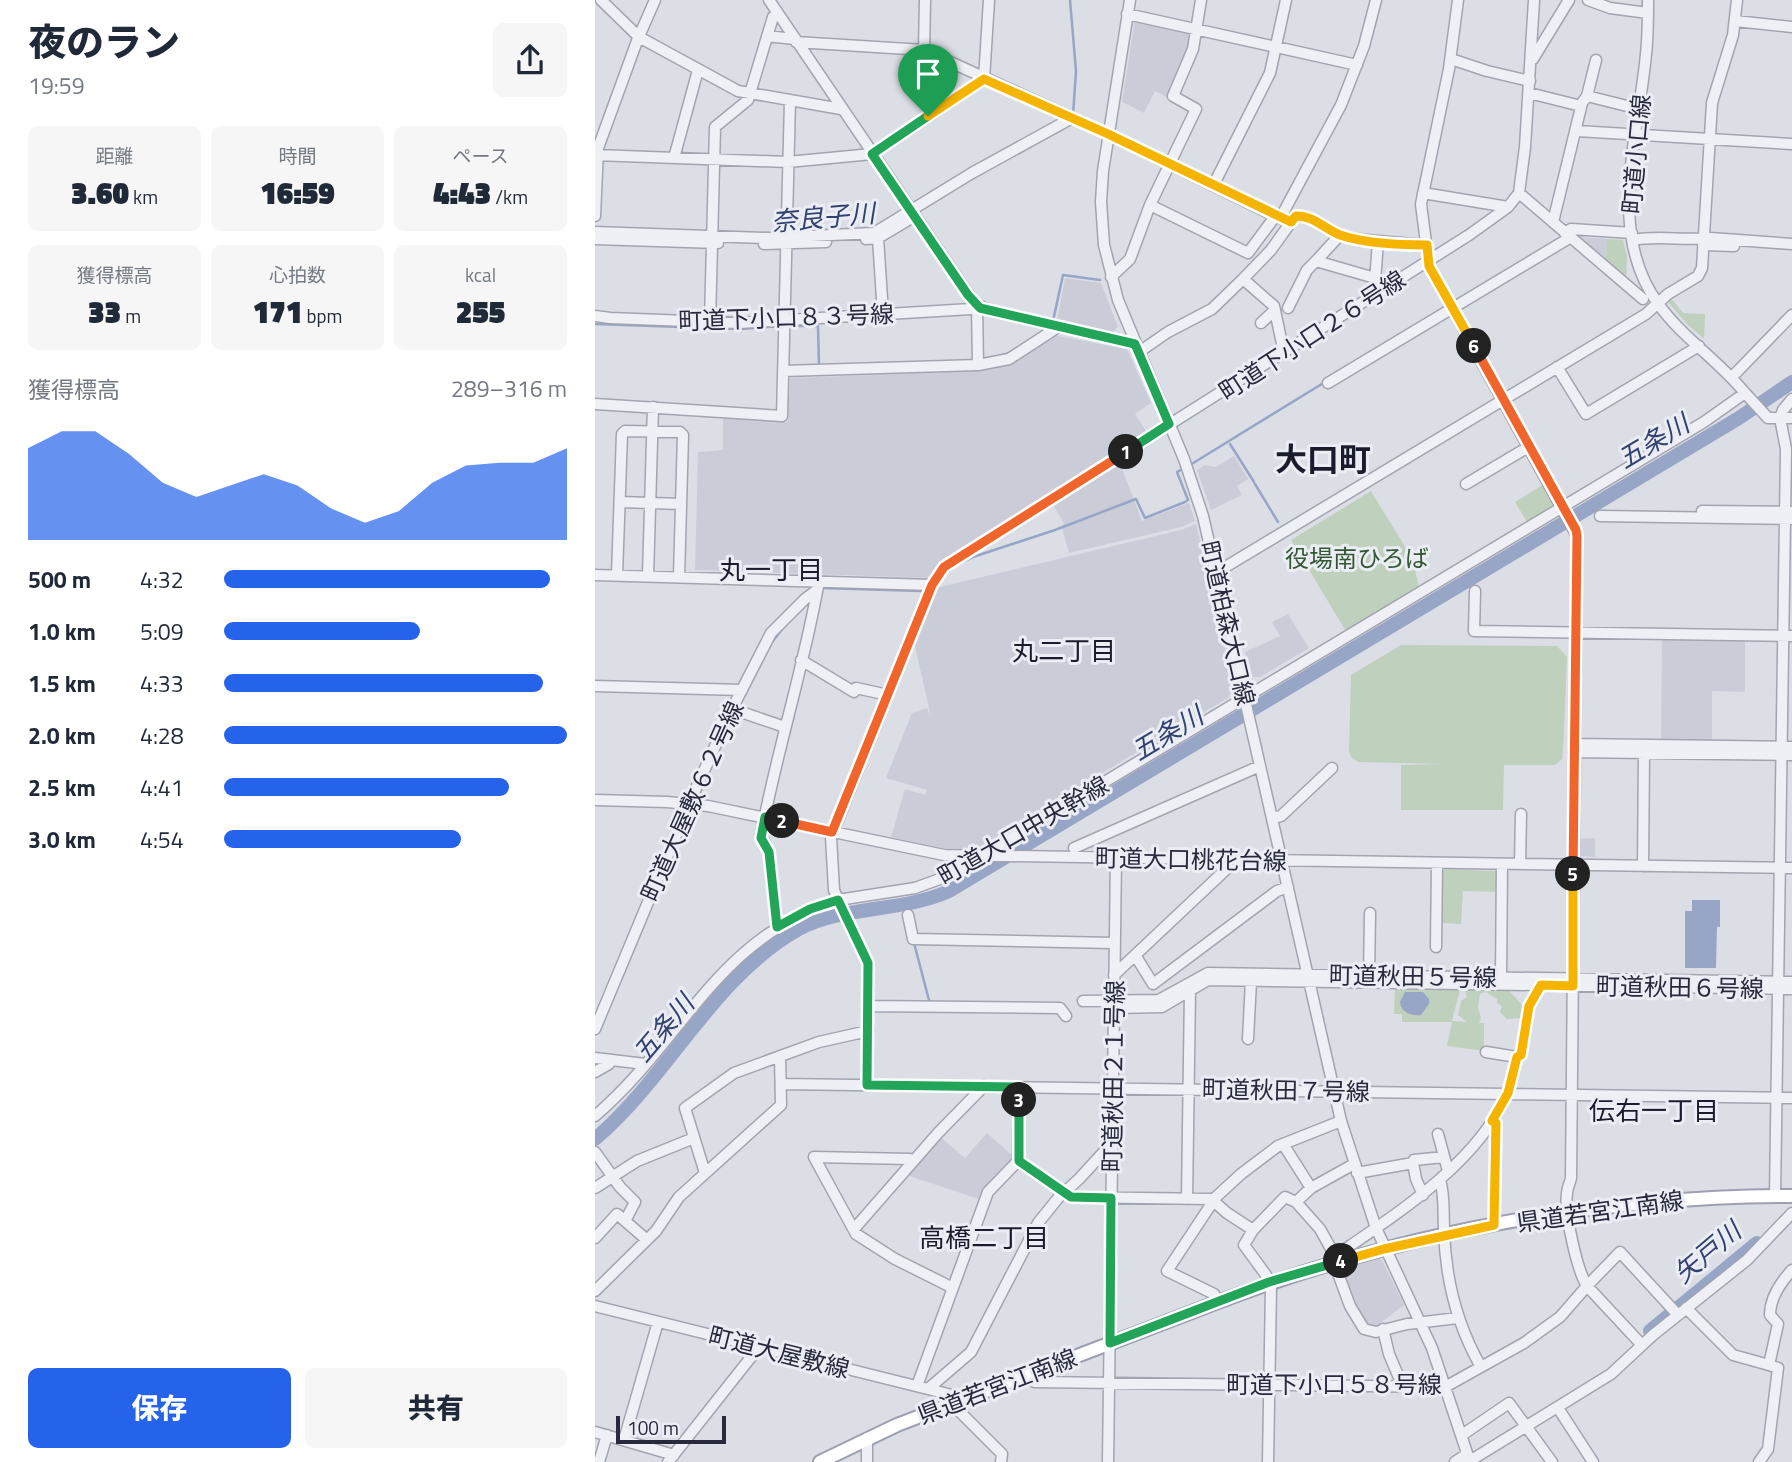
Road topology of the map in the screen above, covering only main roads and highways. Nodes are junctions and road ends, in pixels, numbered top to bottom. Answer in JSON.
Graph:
{"nodes":[{"id":1,"x":1792,"y":1196,"type":"edge"},
{"id":2,"x":820,"y":1462,"type":"edge"}],
"edges":[{"from":1,"to":2,"type":"main road","name":"県道若宮江南線"}]}
